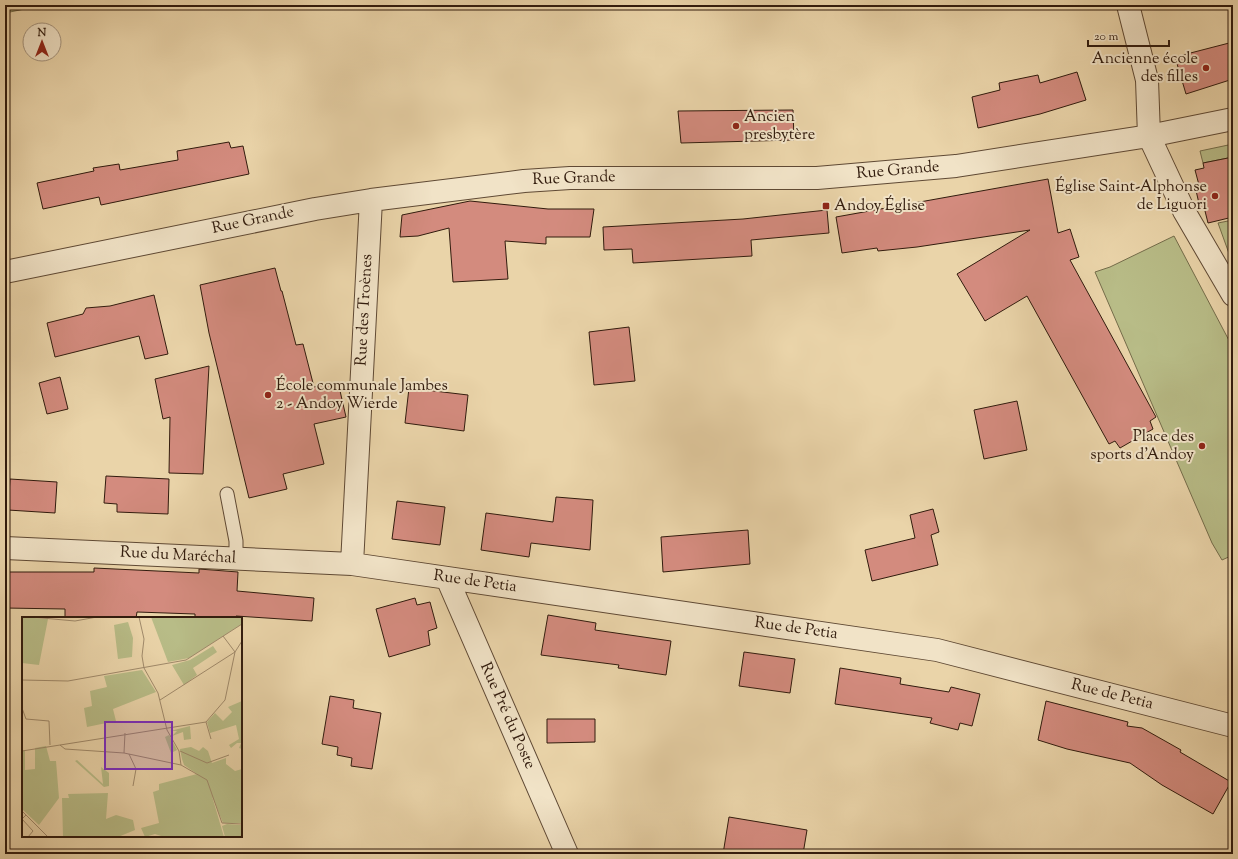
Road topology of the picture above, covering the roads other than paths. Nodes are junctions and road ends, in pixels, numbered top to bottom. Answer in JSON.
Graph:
{"nodes":[{"id":1,"x":1128,"y":5,"type":"edge"},
{"id":2,"x":1233,"y":119,"type":"edge"},
{"id":3,"x":1148,"y":136,"type":"junction"},
{"id":4,"x":371,"y":200,"type":"junction"},
{"id":5,"x":5,"y":272,"type":"edge"},
{"id":6,"x":1233,"y":295,"type":"edge"},
{"id":7,"x":227,"y":494,"type":"dead end"},
{"id":8,"x":5,"y":548,"type":"edge"},
{"id":9,"x":236,"y":559,"type":"junction"},
{"id":10,"x":352,"y":564,"type":"junction"},
{"id":11,"x":447,"y":578,"type":"junction"},
{"id":12,"x":1233,"y":726,"type":"edge"},
{"id":13,"x":568,"y":854,"type":"edge"}],
"edges":[{"from":1,"to":3,"type":"street"},
{"from":2,"to":3,"type":"street","name":"Rue Grande"},
{"from":3,"to":4,"type":"street","name":"Rue Grande"},
{"from":3,"to":6,"type":"street"},
{"from":4,"to":5,"type":"street","name":"Rue Grande"},
{"from":4,"to":10,"type":"street","name":"Rue des Troènes"},
{"from":7,"to":9,"type":"lane"},
{"from":8,"to":9,"type":"street","name":"Rue du Maréchal"},
{"from":9,"to":10,"type":"street","name":"Rue du Maréchal"},
{"from":10,"to":11,"type":"street","name":"Rue de Petia"},
{"from":11,"to":12,"type":"street","name":"Rue de Petia"},
{"from":11,"to":13,"type":"street","name":"Rue Pré du Poste"}]}
